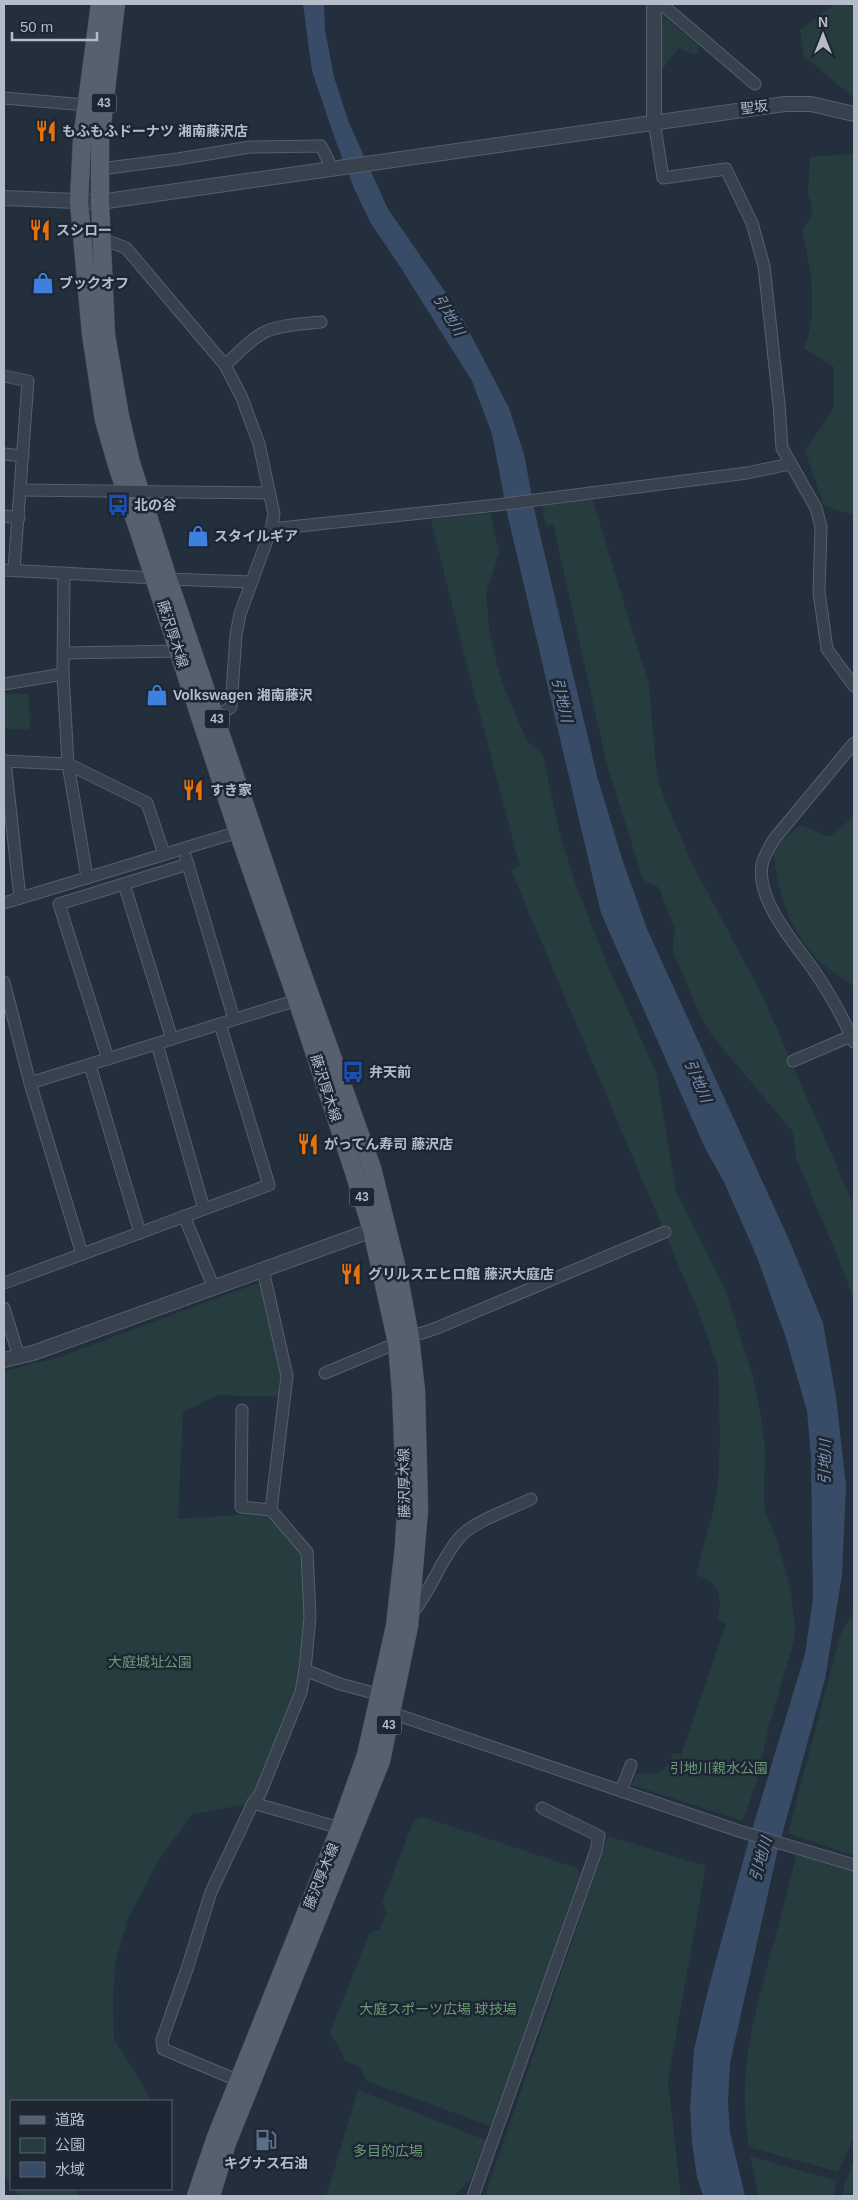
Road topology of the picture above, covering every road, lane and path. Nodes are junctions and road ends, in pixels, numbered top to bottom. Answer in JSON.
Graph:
{"nodes":[{"id":1,"x":100,"y":4,"type":"edge"},
{"id":2,"x":116,"y":4,"type":"edge"},
{"id":3,"x":654,"y":4,"type":"edge"},
{"id":4,"x":755,"y":84,"type":"dead end"},
{"id":5,"x":4,"y":98,"type":"edge"},
{"id":6,"x":86,"y":106,"type":"junction"},
{"id":7,"x":854,"y":114,"type":"edge"},
{"id":8,"x":654,"y":121,"type":"junction"},
{"id":9,"x":100,"y":168,"type":"junction"},
{"id":10,"x":336,"y":168,"type":"junction"},
{"id":11,"x":4,"y":198,"type":"edge"},
{"id":12,"x":80,"y":202,"type":"junction"},
{"id":13,"x":100,"y":202,"type":"junction"},
{"id":14,"x":100,"y":238,"type":"junction"},
{"id":15,"x":321,"y":322,"type":"dead end"},
{"id":16,"x":225,"y":365,"type":"junction"},
{"id":17,"x":4,"y":376,"type":"edge"},
{"id":18,"x":4,"y":454,"type":"edge"},
{"id":19,"x":24,"y":456,"type":"junction"},
{"id":20,"x":790,"y":464,"type":"junction"},
{"id":21,"x":21,"y":490,"type":"junction"},
{"id":22,"x":270,"y":493,"type":"junction"},
{"id":23,"x":4,"y":516,"type":"edge"},
{"id":24,"x":19,"y":518,"type":"junction"},
{"id":25,"x":271,"y":528,"type":"junction"},
{"id":26,"x":9,"y":570,"type":"edge"},
{"id":27,"x":64,"y":573,"type":"junction"},
{"id":28,"x":161,"y":578,"type":"junction"},
{"id":29,"x":251,"y":582,"type":"junction"},
{"id":30,"x":179,"y":651,"type":"junction"},
{"id":31,"x":63,"y":653,"type":"junction"},
{"id":32,"x":64,"y":674,"type":"junction"},
{"id":33,"x":4,"y":684,"type":"edge"},
{"id":34,"x":854,"y":686,"type":"edge"},
{"id":35,"x":209,"y":721,"type":"junction"},
{"id":36,"x":854,"y":743,"type":"edge"},
{"id":37,"x":4,"y":761,"type":"edge"},
{"id":38,"x":68,"y":764,"type":"junction"},
{"id":39,"x":238,"y":832,"type":"junction"},
{"id":40,"x":184,"y":849,"type":"junction"},
{"id":41,"x":164,"y":854,"type":"junction"},
{"id":42,"x":188,"y":864,"type":"junction"},
{"id":43,"x":87,"y":877,"type":"junction"},
{"id":44,"x":124,"y":884,"type":"junction"},
{"id":45,"x":20,"y":898,"type":"junction"},
{"id":46,"x":4,"y":903,"type":"edge"},
{"id":47,"x":4,"y":982,"type":"edge"},
{"id":48,"x":297,"y":1000,"type":"junction"},
{"id":49,"x":234,"y":1019,"type":"junction"},
{"id":50,"x":220,"y":1024,"type":"junction"},
{"id":51,"x":172,"y":1039,"type":"junction"},
{"id":52,"x":853,"y":1039,"type":"edge"},
{"id":53,"x":158,"y":1044,"type":"junction"},
{"id":54,"x":108,"y":1058,"type":"junction"},
{"id":55,"x":793,"y":1061,"type":"dead end"},
{"id":56,"x":90,"y":1065,"type":"junction"},
{"id":57,"x":30,"y":1083,"type":"junction"},
{"id":58,"x":204,"y":1209,"type":"junction"},
{"id":59,"x":184,"y":1216,"type":"junction"},
{"id":60,"x":379,"y":1228,"type":"junction"},
{"id":61,"x":665,"y":1232,"type":"dead end"},
{"id":62,"x":140,"y":1233,"type":"junction"},
{"id":63,"x":82,"y":1254,"type":"junction"},
{"id":64,"x":263,"y":1270,"type":"junction"},
{"id":65,"x":4,"y":1283,"type":"edge"},
{"id":66,"x":214,"y":1288,"type":"junction"},
{"id":67,"x":4,"y":1308,"type":"edge"},
{"id":68,"x":404,"y":1340,"type":"junction"},
{"id":69,"x":19,"y":1357,"type":"junction"},
{"id":70,"x":4,"y":1360,"type":"edge"},
{"id":71,"x":325,"y":1373,"type":"dead end"},
{"id":72,"x":242,"y":1410,"type":"dead end"},
{"id":73,"x":531,"y":1500,"type":"dead end"},
{"id":74,"x":271,"y":1510,"type":"junction"},
{"id":75,"x":410,"y":1616,"type":"junction"},
{"id":76,"x":305,"y":1670,"type":"junction"},
{"id":77,"x":383,"y":1705,"type":"junction"},
{"id":78,"x":631,"y":1766,"type":"dead end"},
{"id":79,"x":621,"y":1791,"type":"junction"},
{"id":80,"x":253,"y":1803,"type":"junction"},
{"id":81,"x":542,"y":1808,"type":"dead end"},
{"id":82,"x":340,"y":1828,"type":"junction"},
{"id":83,"x":854,"y":1865,"type":"edge"},
{"id":84,"x":239,"y":2081,"type":"junction"},
{"id":85,"x":196,"y":2196,"type":"edge"},
{"id":86,"x":211,"y":2196,"type":"edge"},
{"id":87,"x":473,"y":2196,"type":"edge"}],
"edges":[{"from":1,"to":6,"type":"main road","name":"藤沢厚木線","number":"43"},
{"from":2,"to":9,"type":"main road","name":"藤沢厚木線","number":"43"},
{"from":3,"to":4,"type":"street"},
{"from":3,"to":8,"type":"street"},
{"from":5,"to":6,"type":"street"},
{"from":6,"to":12,"type":"main road","name":"藤沢厚木線","number":"43"},
{"from":7,"to":8,"type":"street","name":"聖坂"},
{"from":8,"to":10,"type":"street","name":"聖坂"},
{"from":8,"to":20,"type":"street"},
{"from":9,"to":10,"type":"street"},
{"from":9,"to":13,"type":"main road","name":"藤沢厚木線","number":"43"},
{"from":10,"to":13,"type":"street","name":"聖坂"},
{"from":11,"to":12,"type":"street","name":"聖坂"},
{"from":12,"to":13,"type":"street","name":"聖坂"},
{"from":12,"to":28,"type":"main road","name":"藤沢厚木線","number":"43"},
{"from":13,"to":14,"type":"main road","name":"藤沢厚木線","number":"43"},
{"from":14,"to":16,"type":"street"},
{"from":14,"to":28,"type":"main road","name":"藤沢厚木線","number":"43"},
{"from":15,"to":16,"type":"street"},
{"from":16,"to":22,"type":"street"},
{"from":17,"to":19,"type":"street"},
{"from":18,"to":19,"type":"street"},
{"from":19,"to":21,"type":"street"},
{"from":20,"to":25,"type":"street"},
{"from":20,"to":34,"type":"street"},
{"from":21,"to":22,"type":"street","bridge":true},
{"from":21,"to":24,"type":"street"},
{"from":22,"to":25,"type":"street"},
{"from":23,"to":24,"type":"street"},
{"from":24,"to":26,"type":"street"},
{"from":25,"to":29,"type":"street"},
{"from":26,"to":27,"type":"street"},
{"from":27,"to":28,"type":"street"},
{"from":27,"to":31,"type":"street"},
{"from":28,"to":29,"type":"street"},
{"from":28,"to":30,"type":"main road","name":"藤沢厚木線","number":"43"},
{"from":28,"to":35,"type":"main road","name":"藤沢厚木線","number":"43"},
{"from":29,"to":35,"type":"street"},
{"from":30,"to":31,"type":"street"},
{"from":30,"to":35,"type":"main road","name":"藤沢厚木線","number":"43"},
{"from":31,"to":32,"type":"street"},
{"from":32,"to":33,"type":"street"},
{"from":32,"to":38,"type":"street"},
{"from":35,"to":39,"type":"main road","name":"藤沢厚木線","number":"43"},
{"from":35,"to":60,"type":"main road","name":"藤沢厚木線","number":"43"},
{"from":36,"to":52,"type":"street"},
{"from":37,"to":38,"type":"street"},
{"from":37,"to":45,"type":"street"},
{"from":38,"to":41,"type":"street"},
{"from":38,"to":43,"type":"street"},
{"from":39,"to":40,"type":"street"},
{"from":39,"to":48,"type":"main road","name":"藤沢厚木線","number":"43"},
{"from":40,"to":41,"type":"street"},
{"from":40,"to":42,"type":"street"},
{"from":41,"to":43,"type":"street"},
{"from":42,"to":44,"type":"street"},
{"from":42,"to":49,"type":"street"},
{"from":43,"to":45,"type":"street"},
{"from":44,"to":51,"type":"street"},
{"from":44,"to":54,"type":"street"},
{"from":45,"to":46,"type":"street"},
{"from":47,"to":57,"type":"street"},
{"from":48,"to":49,"type":"street"},
{"from":48,"to":60,"type":"main road","name":"藤沢厚木線","number":"43"},
{"from":49,"to":50,"type":"street"},
{"from":50,"to":51,"type":"street"},
{"from":50,"to":58,"type":"street"},
{"from":51,"to":53,"type":"street"},
{"from":52,"to":55,"type":"street"},
{"from":53,"to":54,"type":"street"},
{"from":53,"to":58,"type":"street"},
{"from":54,"to":56,"type":"street"},
{"from":56,"to":57,"type":"street"},
{"from":56,"to":62,"type":"street"},
{"from":57,"to":63,"type":"street"},
{"from":58,"to":59,"type":"street"},
{"from":59,"to":62,"type":"street"},
{"from":59,"to":66,"type":"street"},
{"from":60,"to":64,"type":"street"},
{"from":60,"to":68,"type":"main road","name":"藤沢厚木線","number":"43"},
{"from":61,"to":68,"type":"street"},
{"from":62,"to":63,"type":"street"},
{"from":63,"to":65,"type":"street"},
{"from":64,"to":66,"type":"street"},
{"from":64,"to":74,"type":"street"},
{"from":66,"to":69,"type":"street"},
{"from":67,"to":69,"type":"street"},
{"from":68,"to":71,"type":"street"},
{"from":68,"to":75,"type":"main road","name":"藤沢厚木線","number":"43"},
{"from":68,"to":77,"type":"main road","name":"藤沢厚木線","number":"43"},
{"from":69,"to":70,"type":"street"},
{"from":72,"to":74,"type":"street"},
{"from":73,"to":75,"type":"street"},
{"from":74,"to":76,"type":"street"},
{"from":75,"to":77,"type":"main road","name":"藤沢厚木線","number":"43"},
{"from":76,"to":77,"type":"street"},
{"from":76,"to":80,"type":"street"},
{"from":77,"to":79,"type":"street"},
{"from":77,"to":82,"type":"main road","name":"藤沢厚木線","number":"43"},
{"from":77,"to":86,"type":"main road","name":"藤沢厚木線","number":"43"},
{"from":78,"to":79,"type":"street"},
{"from":79,"to":83,"type":"street"},
{"from":80,"to":82,"type":"street"},
{"from":80,"to":84,"type":"street"},
{"from":81,"to":87,"type":"street"},
{"from":82,"to":84,"type":"main road","name":"藤沢厚木線","number":"43"},
{"from":84,"to":85,"type":"main road","name":"藤沢厚木線","number":"43"}]}
